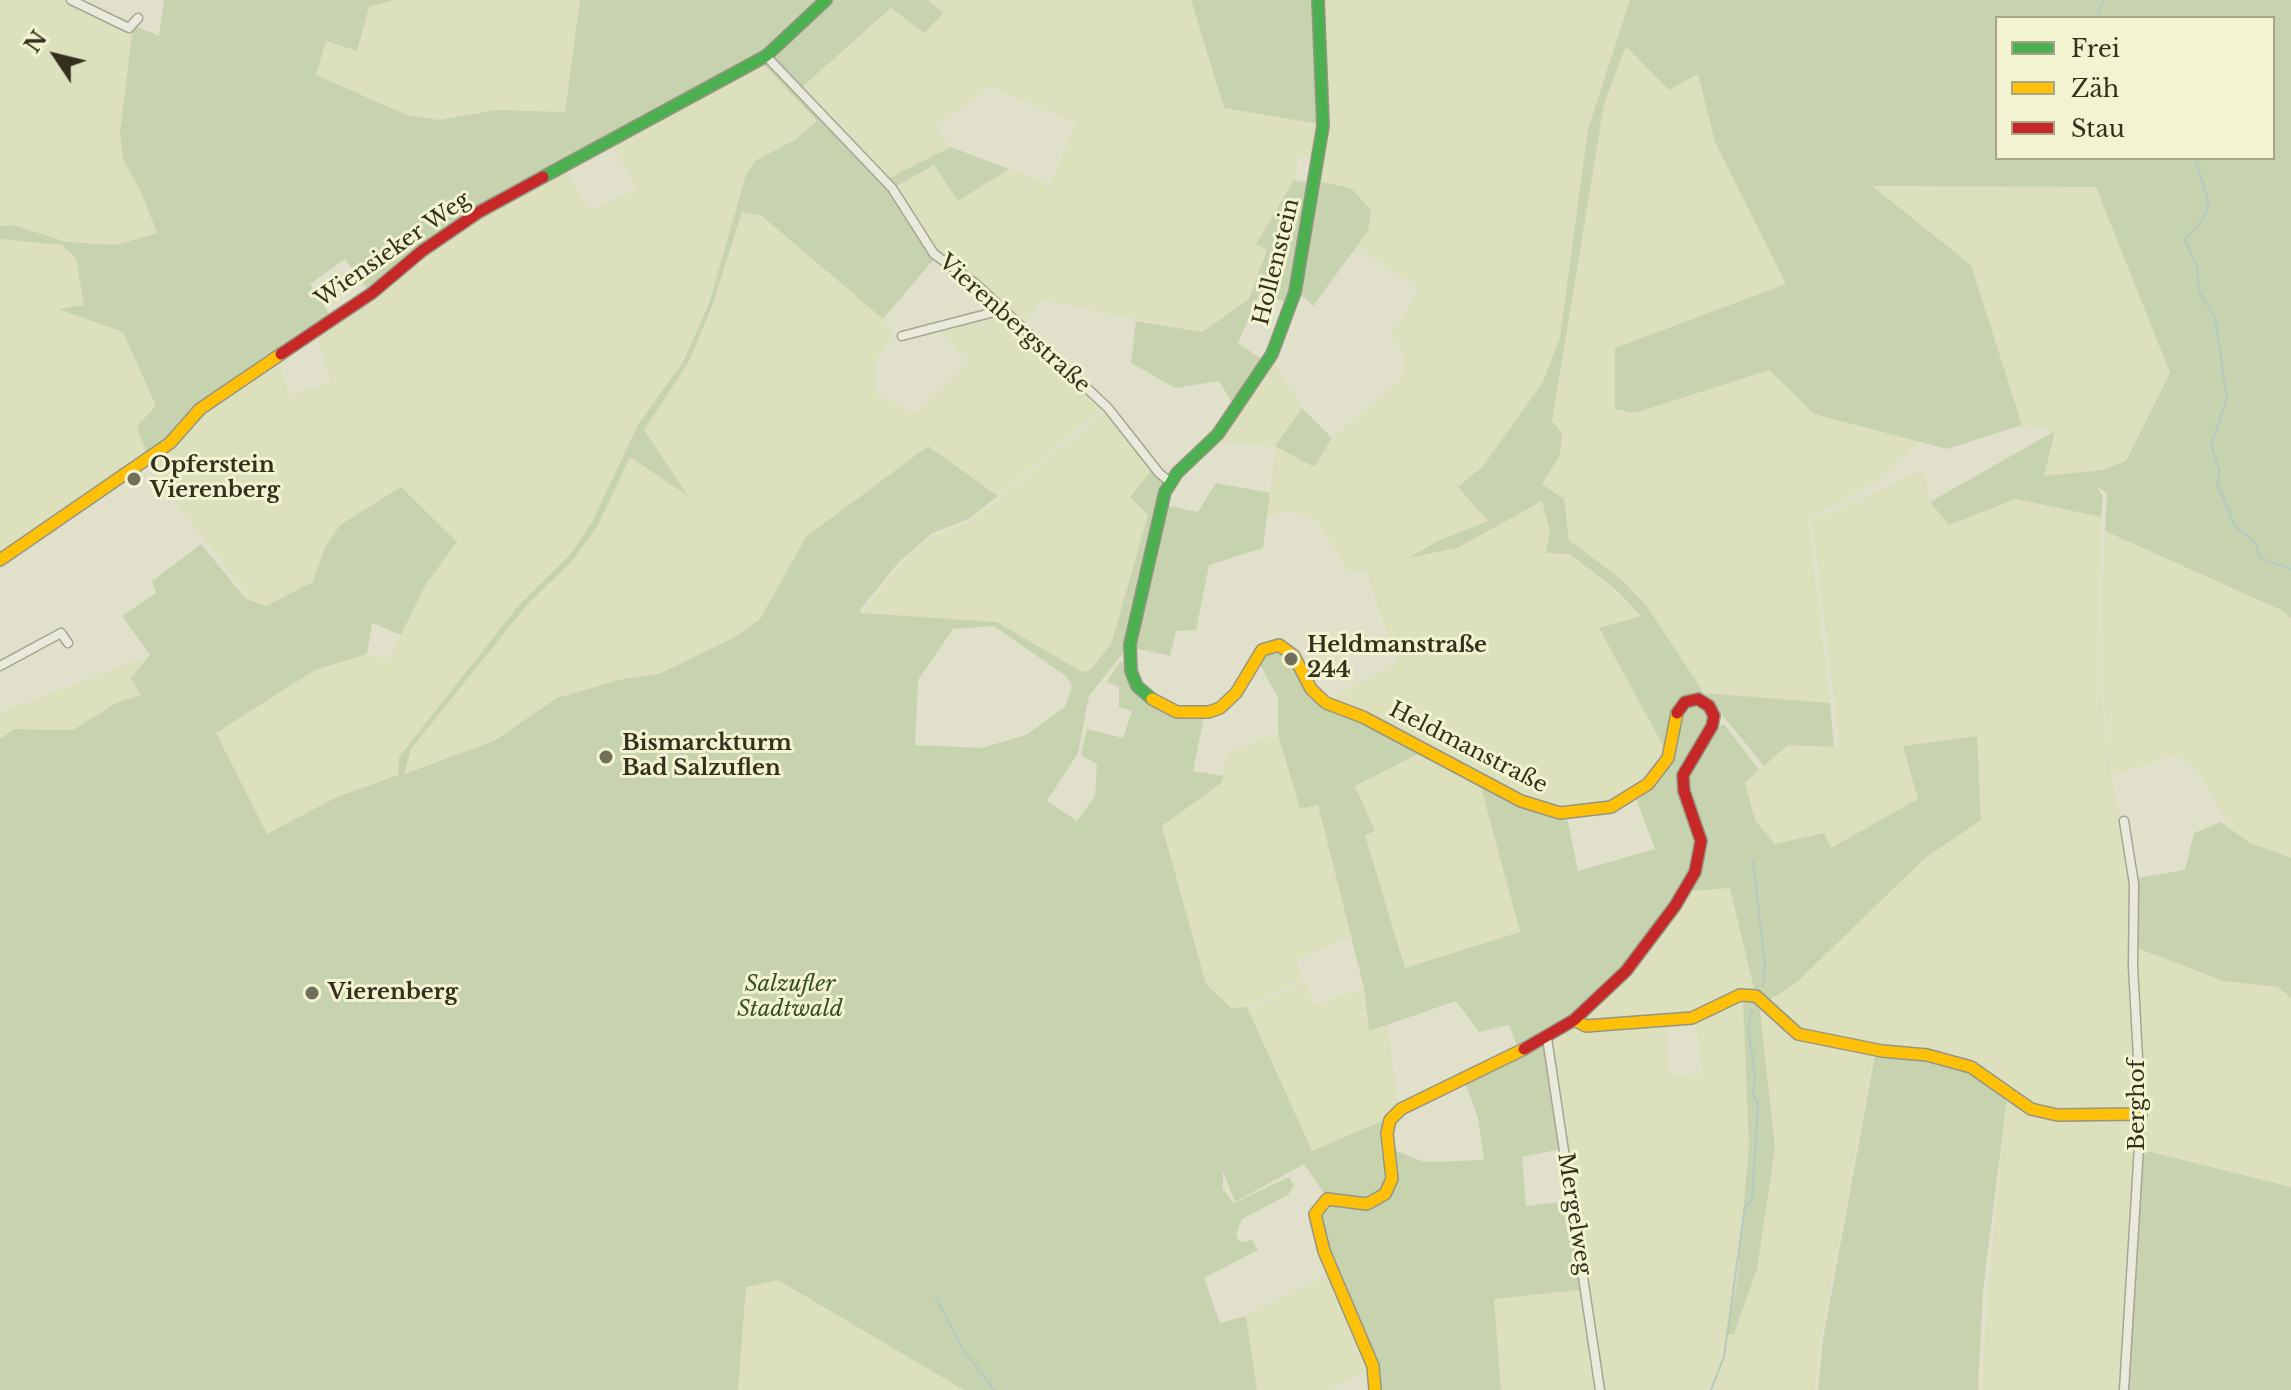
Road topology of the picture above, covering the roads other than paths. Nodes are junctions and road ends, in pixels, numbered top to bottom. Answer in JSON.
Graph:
{"nodes":[{"id":1,"x":71,"y":0,"type":"edge"},
{"id":2,"x":826,"y":0,"type":"edge"},
{"id":3,"x":1318,"y":0,"type":"edge"},
{"id":4,"x":138,"y":18,"type":"dead end"},
{"id":5,"x":766,"y":56,"type":"junction"},
{"id":6,"x":1002,"y":310,"type":"junction"},
{"id":7,"x":902,"y":336,"type":"dead end"},
{"id":8,"x":1170,"y":482,"type":"junction"},
{"id":9,"x":0,"y":560,"type":"edge"},
{"id":10,"x":68,"y":643,"type":"dead end"},
{"id":11,"x":0,"y":666,"type":"edge"},
{"id":12,"x":1220,"y":708,"type":"joint"},
{"id":13,"x":2124,"y":821,"type":"dead end"},
{"id":14,"x":1574,"y":1020,"type":"junction"},
{"id":15,"x":1547,"y":1038,"type":"junction"},
{"id":16,"x":2141,"y":1114,"type":"junction"},
{"id":17,"x":1375,"y":1390,"type":"edge"},
{"id":18,"x":1600,"y":1390,"type":"edge"},
{"id":19,"x":2124,"y":1390,"type":"edge"}],
"edges":[{"from":1,"to":4,"type":"street"},
{"from":2,"to":5,"type":"main road","name":"Wiensieker Weg"},
{"from":3,"to":8,"type":"main road","name":"Hollenstein"},
{"from":5,"to":6,"type":"street","name":"Vierenbergstraße"},
{"from":5,"to":9,"type":"main road","name":"Wiensieker Weg"},
{"from":6,"to":7,"type":"street"},
{"from":6,"to":8,"type":"street","name":"Vierenbergstraße"},
{"from":8,"to":12,"type":"main road","name":"Hollenstein"},
{"from":10,"to":11,"type":"street"},
{"from":12,"to":14,"type":"main road","name":"Heldmanstraße"},
{"from":13,"to":16,"type":"street","name":"Berghof"},
{"from":14,"to":15,"type":"main road","name":"Heldmanstraße"},
{"from":14,"to":16,"type":"main road"},
{"from":15,"to":17,"type":"main road","name":"Heldmanstraße"},
{"from":15,"to":18,"type":"street","name":"Mergelweg"},
{"from":16,"to":19,"type":"street","name":"Berghof"}]}
